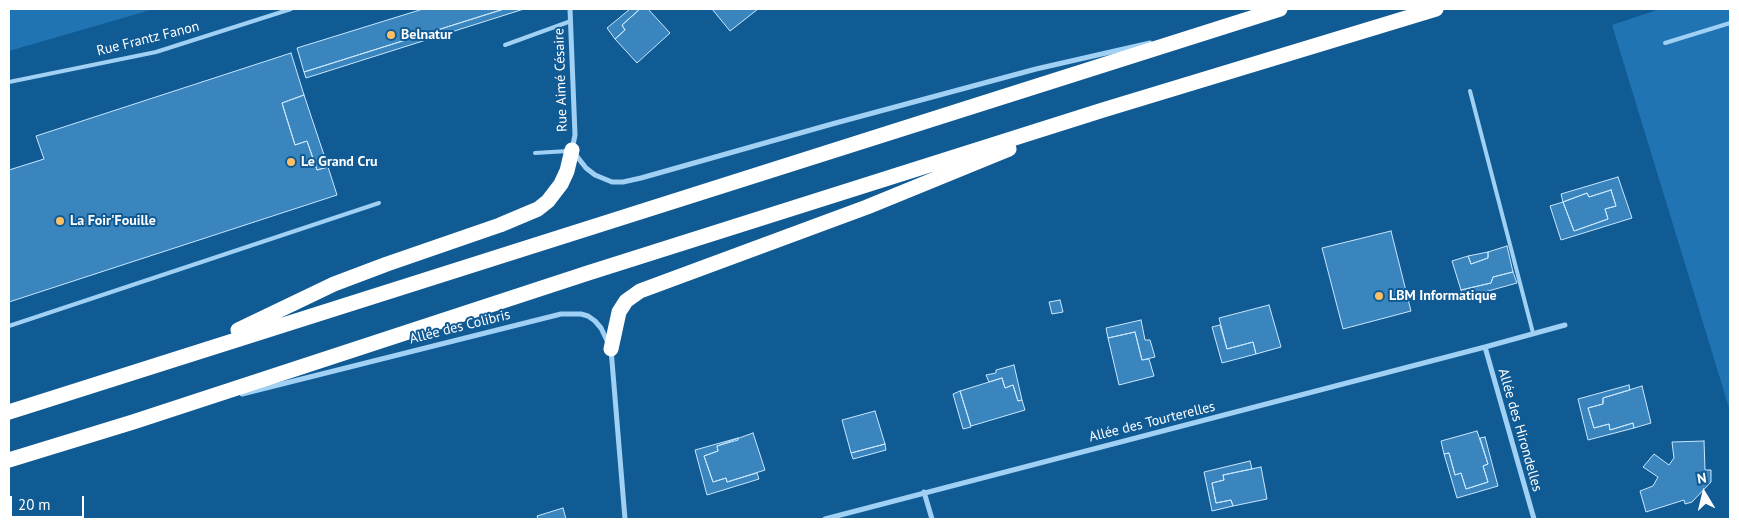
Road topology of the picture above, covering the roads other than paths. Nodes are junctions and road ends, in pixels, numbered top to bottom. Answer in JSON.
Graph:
{"nodes":[{"id":1,"x":291,"y":9,"type":"edge"},
{"id":2,"x":570,"y":9,"type":"edge"},
{"id":3,"x":1280,"y":9,"type":"edge"},
{"id":4,"x":1436,"y":9,"type":"edge"},
{"id":5,"x":570,"y":21,"type":"junction"},
{"id":6,"x":1730,"y":23,"type":"edge"},
{"id":7,"x":1226,"y":26,"type":"junction"},
{"id":8,"x":1665,"y":43,"type":"dead end"},
{"id":9,"x":505,"y":45,"type":"dead end"},
{"id":10,"x":9,"y":82,"type":"edge"},
{"id":11,"x":1470,"y":91,"type":"dead end"},
{"id":12,"x":1103,"y":110,"type":"junction"},
{"id":13,"x":572,"y":150,"type":"junction"},
{"id":14,"x":535,"y":153,"type":"dead end"},
{"id":15,"x":379,"y":203,"type":"dead end"},
{"id":16,"x":1565,"y":325,"type":"dead end"},
{"id":17,"x":9,"y":326,"type":"edge"},
{"id":18,"x":1533,"y":333,"type":"junction"},
{"id":19,"x":1485,"y":347,"type":"junction"},
{"id":20,"x":611,"y":349,"type":"junction"},
{"id":21,"x":195,"y":352,"type":"junction"},
{"id":22,"x":9,"y":412,"type":"edge"},
{"id":23,"x":133,"y":422,"type":"junction"},
{"id":24,"x":9,"y":460,"type":"edge"},
{"id":25,"x":924,"y":492,"type":"junction"},
{"id":26,"x":625,"y":519,"type":"edge"},
{"id":27,"x":825,"y":519,"type":"edge"},
{"id":28,"x":932,"y":519,"type":"edge"},
{"id":29,"x":1534,"y":519,"type":"edge"}],
"edges":[{"from":1,"to":10,"type":"lane","name":"Rue Frantz Fanon"},
{"from":2,"to":5,"type":"street","name":"Rue Aimé Césaire"},
{"from":3,"to":7,"type":"highway"},
{"from":4,"to":12,"type":"highway"},
{"from":5,"to":9,"type":"lane"},
{"from":5,"to":13,"type":"street","name":"Rue Aimé Césaire"},
{"from":6,"to":8,"type":"lane"},
{"from":7,"to":13,"type":"street"},
{"from":7,"to":21,"type":"highway"},
{"from":11,"to":18,"type":"lane"},
{"from":12,"to":20,"type":"highway"},
{"from":12,"to":23,"type":"highway"},
{"from":13,"to":14,"type":"lane"},
{"from":13,"to":21,"type":"highway"},
{"from":15,"to":17,"type":"lane"},
{"from":16,"to":18,"type":"street","name":"Allée des Tourterelles"},
{"from":18,"to":19,"type":"street","name":"Allée des Tourterelles"},
{"from":19,"to":25,"type":"street","name":"Allée des Tourterelles"},
{"from":19,"to":29,"type":"street","name":"Allée des Hirondelles"},
{"from":20,"to":23,"type":"street","name":"Allée des Colibris"},
{"from":20,"to":26,"type":"street","name":"Allée des Colibris"},
{"from":21,"to":22,"type":"highway"},
{"from":23,"to":24,"type":"highway"},
{"from":25,"to":27,"type":"street","name":"Allée des Tourterelles"},
{"from":25,"to":28,"type":"street"}]}
